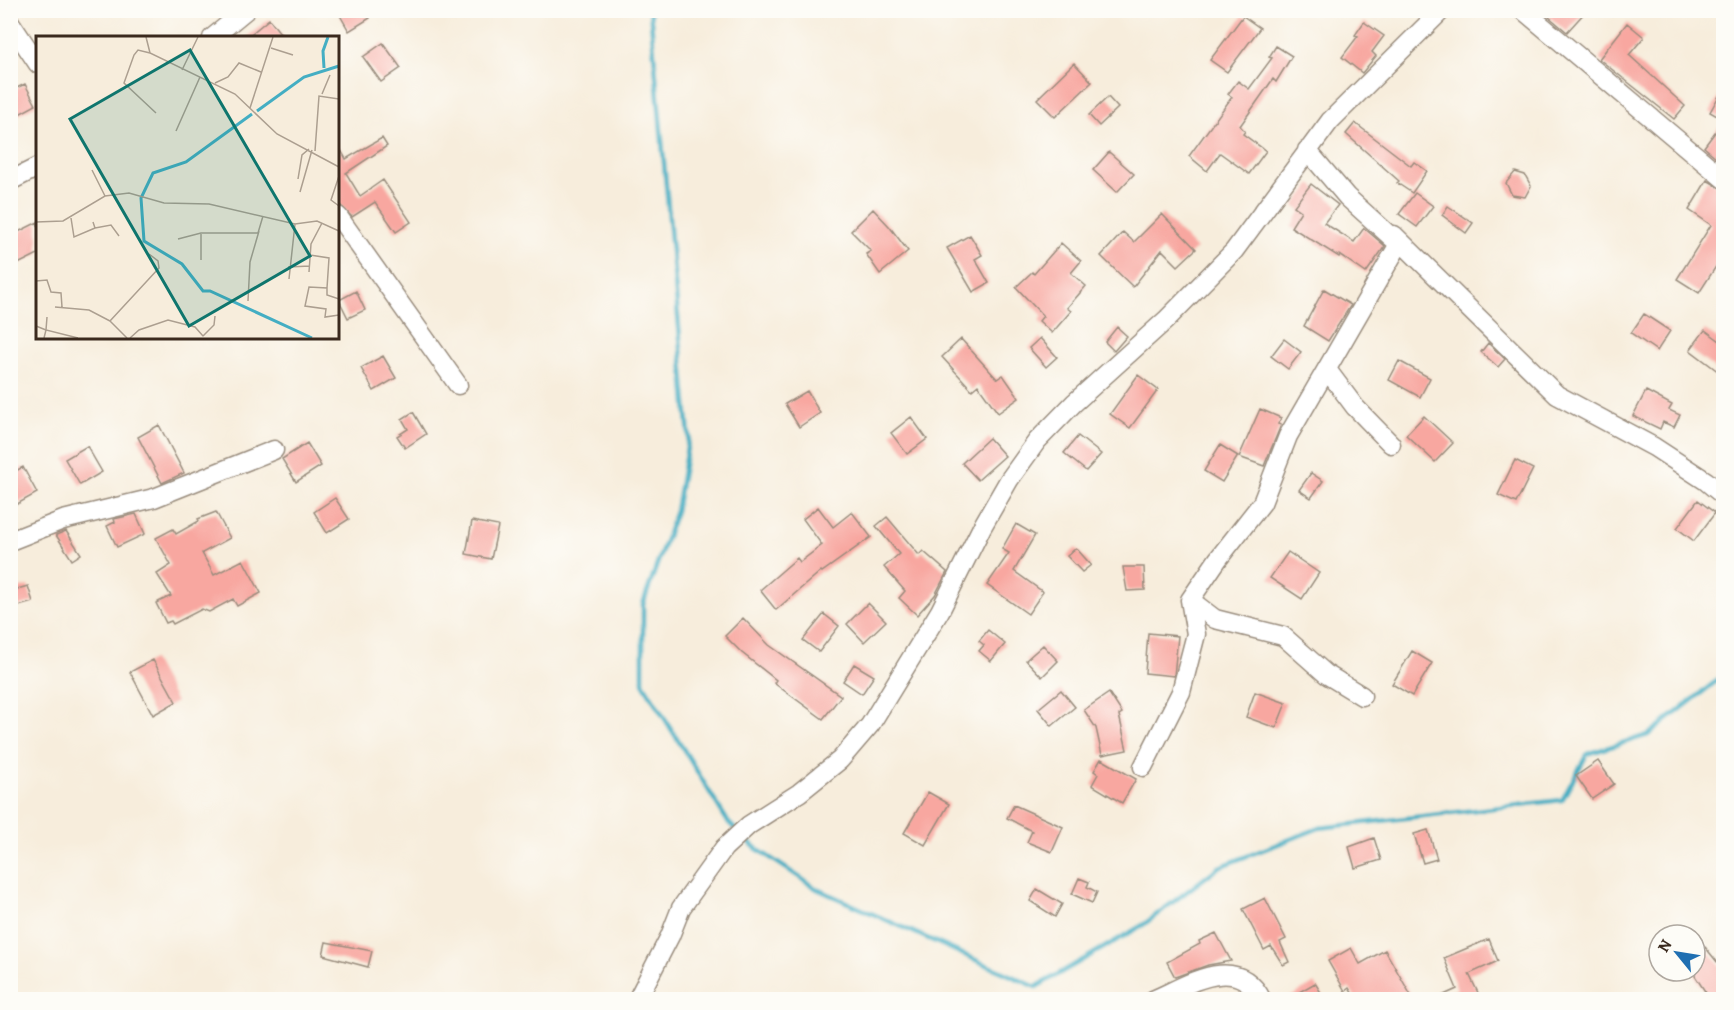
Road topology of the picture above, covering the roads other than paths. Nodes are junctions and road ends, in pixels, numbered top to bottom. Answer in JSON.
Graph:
{"nodes":[{"id":1,"x":246,"y":10,"type":"edge"},
{"id":2,"x":1442,"y":10,"type":"edge"},
{"id":3,"x":1523,"y":10,"type":"edge"},
{"id":4,"x":10,"y":22,"type":"edge"},
{"id":5,"x":214,"y":36,"type":"edge"},
{"id":6,"x":36,"y":61,"type":"edge"},
{"id":7,"x":1307,"y":150,"type":"junction"},
{"id":8,"x":36,"y":168,"type":"edge"},
{"id":9,"x":1723,"y":178,"type":"edge"},
{"id":10,"x":10,"y":181,"type":"edge"},
{"id":11,"x":339,"y":217,"type":"edge"},
{"id":12,"x":1328,"y":371,"type":"junction"},
{"id":13,"x":458,"y":385,"type":"dead end"},
{"id":14,"x":1391,"y":444,"type":"dead end"},
{"id":15,"x":274,"y":450,"type":"dead end"},
{"id":16,"x":1724,"y":496,"type":"edge"},
{"id":17,"x":10,"y":541,"type":"edge"},
{"id":18,"x":1190,"y":600,"type":"junction"},
{"id":19,"x":1362,"y":696,"type":"dead end"},
{"id":20,"x":1143,"y":767,"type":"dead end"},
{"id":21,"x":637,"y":999,"type":"edge"},
{"id":22,"x":1153,"y":999,"type":"edge"},
{"id":23,"x":1262,"y":999,"type":"edge"}],
"edges":[{"from":1,"to":5,"type":"street"},
{"from":2,"to":7,"type":"street"},
{"from":3,"to":9,"type":"street"},
{"from":4,"to":6,"type":"street"},
{"from":7,"to":12,"type":"street"},
{"from":7,"to":16,"type":"street"},
{"from":7,"to":21,"type":"street"},
{"from":8,"to":10,"type":"street"},
{"from":11,"to":13,"type":"street"},
{"from":12,"to":14,"type":"street"},
{"from":12,"to":18,"type":"street"},
{"from":15,"to":17,"type":"street"},
{"from":18,"to":19,"type":"street"},
{"from":18,"to":20,"type":"street"},
{"from":22,"to":23,"type":"street"}]}
